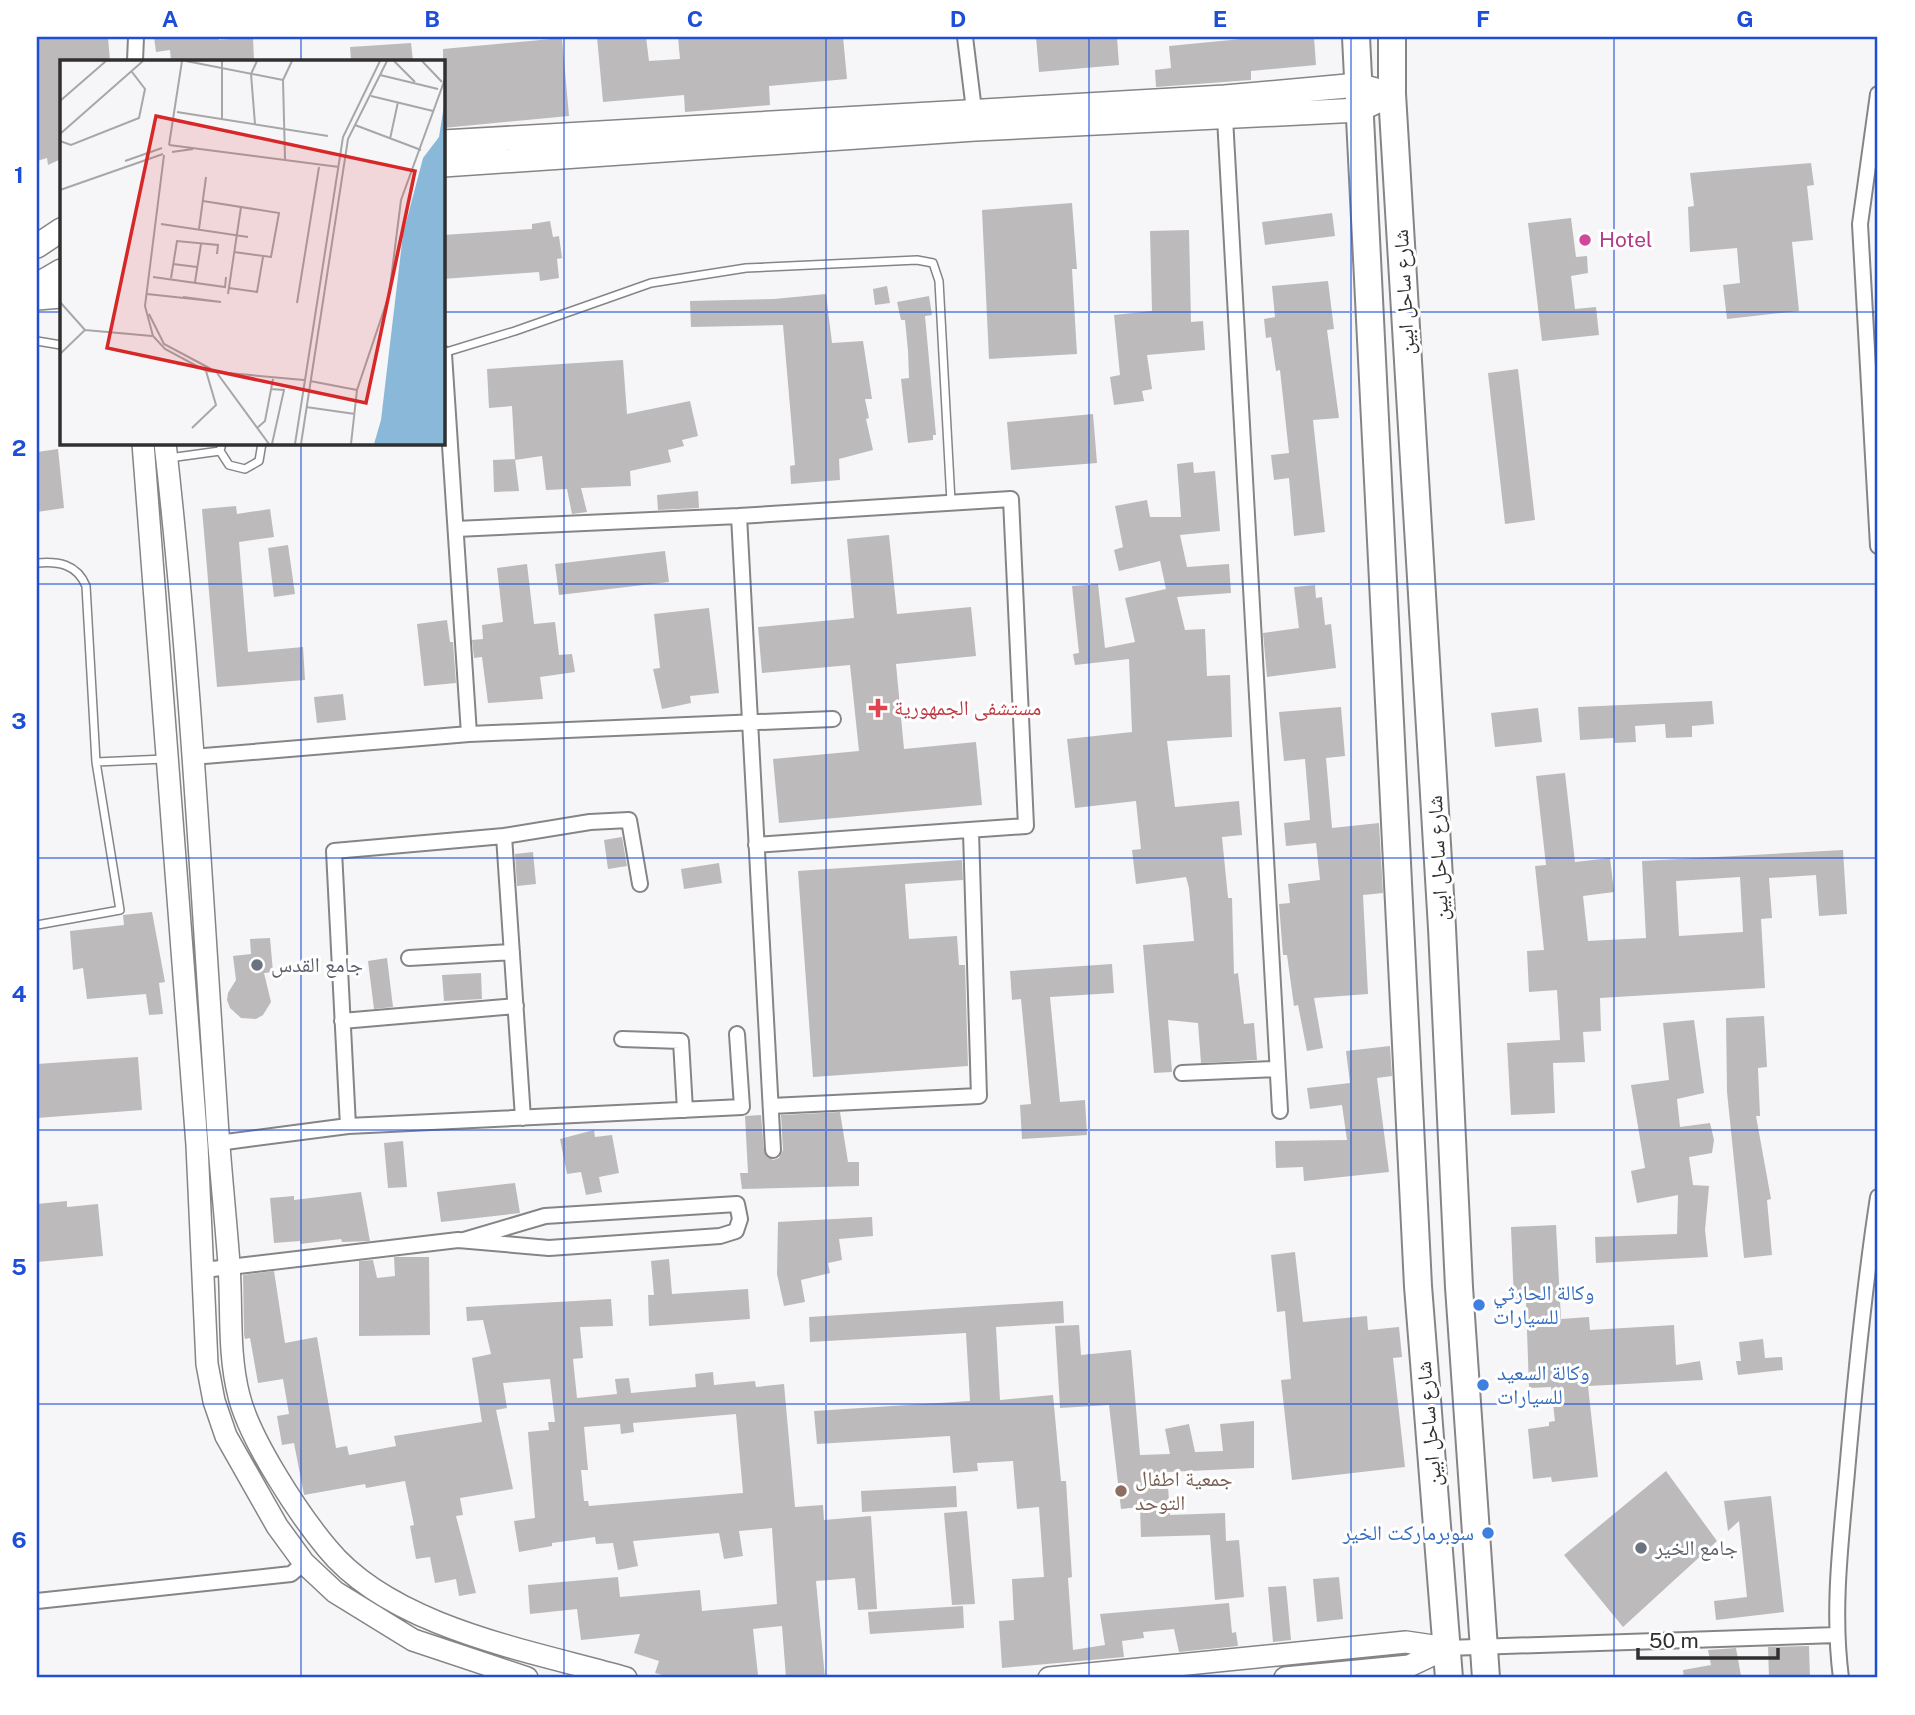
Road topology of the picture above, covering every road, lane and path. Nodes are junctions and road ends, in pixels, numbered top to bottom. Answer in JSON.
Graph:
{"nodes":[{"id":1,"x":136,"y":37,"type":"edge"},
{"id":2,"x":965,"y":37,"type":"edge"},
{"id":3,"x":1356,"y":37,"type":"edge"},
{"id":4,"x":1392,"y":37,"type":"edge"},
{"id":5,"x":135,"y":60,"type":"edge"},
{"id":6,"x":1392,"y":94,"type":"junction"},
{"id":7,"x":1878,"y":94,"type":"edge"},
{"id":8,"x":1358,"y":97,"type":"junction"},
{"id":9,"x":1225,"y":107,"type":"junction"},
{"id":10,"x":974,"y":120,"type":"junction"},
{"id":11,"x":444,"y":142,"type":"edge"},
{"id":12,"x":444,"y":166,"type":"edge"},
{"id":13,"x":60,"y":231,"type":"edge"},
{"id":14,"x":37,"y":246,"type":"edge"},
{"id":15,"x":60,"y":272,"type":"edge"},
{"id":16,"x":37,"y":285,"type":"edge"},
{"id":17,"x":60,"y":296,"type":"edge"},
{"id":18,"x":37,"y":298,"type":"edge"},
{"id":19,"x":37,"y":341,"type":"edge"},
{"id":20,"x":60,"y":345,"type":"edge"},
{"id":21,"x":444,"y":353,"type":"edge"},
{"id":22,"x":143,"y":444,"type":"edge"},
{"id":23,"x":262,"y":444,"type":"edge"},
{"id":24,"x":221,"y":447,"type":"edge"},
{"id":25,"x":166,"y":451,"type":"edge"},
{"id":26,"x":951,"y":502,"type":"junction"},
{"id":27,"x":739,"y":516,"type":"junction"},
{"id":28,"x":456,"y":529,"type":"junction"},
{"id":29,"x":1878,"y":546,"type":"edge"},
{"id":30,"x":37,"y":563,"type":"edge"},
{"id":31,"x":833,"y":719,"type":"dead end"},
{"id":32,"x":748,"y":721,"type":"junction"},
{"id":33,"x":469,"y":734,"type":"junction"},
{"id":34,"x":192,"y":757,"type":"junction"},
{"id":35,"x":169,"y":758,"type":"junction"},
{"id":36,"x":96,"y":762,"type":"junction"},
{"id":37,"x":971,"y":832,"type":"junction"},
{"id":38,"x":505,"y":836,"type":"junction"},
{"id":39,"x":756,"y":845,"type":"junction"},
{"id":40,"x":640,"y":884,"type":"dead end"},
{"id":41,"x":37,"y":925,"type":"edge"},
{"id":42,"x":512,"y":952,"type":"junction"},
{"id":43,"x":410,"y":958,"type":"dead end"},
{"id":44,"x":516,"y":1006,"type":"junction"},
{"id":45,"x":342,"y":1021,"type":"junction"},
{"id":46,"x":737,"y":1034,"type":"dead end"},
{"id":47,"x":622,"y":1040,"type":"dead end"},
{"id":48,"x":1275,"y":1069,"type":"junction"},
{"id":49,"x":1182,"y":1073,"type":"dead end"},
{"id":50,"x":771,"y":1105,"type":"junction"},
{"id":51,"x":685,"y":1110,"type":"junction"},
{"id":52,"x":1280,"y":1111,"type":"dead end"},
{"id":53,"x":523,"y":1118,"type":"junction"},
{"id":54,"x":348,"y":1126,"type":"junction"},
{"id":55,"x":218,"y":1143,"type":"junction"},
{"id":56,"x":773,"y":1150,"type":"dead end"},
{"id":57,"x":1878,"y":1197,"type":"edge"},
{"id":58,"x":464,"y":1240,"type":"junction"},
{"id":59,"x":229,"y":1266,"type":"junction"},
{"id":60,"x":204,"y":1270,"type":"junction"},
{"id":61,"x":304,"y":1563,"type":"junction"},
{"id":62,"x":37,"y":1601,"type":"edge"},
{"id":63,"x":1836,"y":1635,"type":"junction"},
{"id":64,"x":1447,"y":1648,"type":"junction"},
{"id":65,"x":1483,"y":1648,"type":"junction"},
{"id":66,"x":1216,"y":1669,"type":"edge"},
{"id":67,"x":527,"y":1678,"type":"edge"},
{"id":68,"x":626,"y":1678,"type":"edge"},
{"id":69,"x":1049,"y":1678,"type":"edge"},
{"id":70,"x":1285,"y":1678,"type":"edge"},
{"id":71,"x":1449,"y":1678,"type":"edge"},
{"id":72,"x":1486,"y":1678,"type":"edge"},
{"id":73,"x":1841,"y":1678,"type":"edge"}],
"edges":[{"from":1,"to":5,"type":"street"},
{"from":2,"to":10,"type":"street"},
{"from":3,"to":8,"type":"highway","name":"شارع ساحل ابين"},
{"from":4,"to":6,"type":"highway","name":"شارع ساحل ابين"},
{"from":6,"to":8,"type":"main road"},
{"from":6,"to":65,"type":"highway","name":"شارع ساحل ابين"},
{"from":7,"to":29,"type":"street"},
{"from":8,"to":9,"type":"main road"},
{"from":8,"to":64,"type":"highway","name":"شارع ساحل ابين"},
{"from":9,"to":10,"type":"main road"},
{"from":9,"to":48,"type":"street"},
{"from":10,"to":11,"type":"main road"},
{"from":10,"to":12,"type":"main road"},
{"from":13,"to":14,"type":"main road"},
{"from":15,"to":16,"type":"main road"},
{"from":17,"to":18,"type":"main road"},
{"from":19,"to":20,"type":"lane"},
{"from":21,"to":26,"type":"lane"},
{"from":21,"to":28,"type":"street"},
{"from":22,"to":35,"type":"main road"},
{"from":23,"to":24,"type":"lane"},
{"from":24,"to":25,"type":"lane"},
{"from":25,"to":34,"type":"main road"},
{"from":26,"to":27,"type":"street"},
{"from":26,"to":37,"type":"street"},
{"from":27,"to":28,"type":"street"},
{"from":27,"to":32,"type":"street"},
{"from":28,"to":33,"type":"street"},
{"from":30,"to":36,"type":"lane"},
{"from":31,"to":32,"type":"street"},
{"from":32,"to":33,"type":"street"},
{"from":32,"to":39,"type":"street"},
{"from":33,"to":34,"type":"street"},
{"from":34,"to":35,"type":"main road"},
{"from":34,"to":55,"type":"main road"},
{"from":35,"to":36,"type":"lane"},
{"from":35,"to":60,"type":"main road"},
{"from":36,"to":41,"type":"lane"},
{"from":37,"to":39,"type":"street"},
{"from":37,"to":50,"type":"street"},
{"from":38,"to":40,"type":"street"},
{"from":38,"to":42,"type":"street"},
{"from":38,"to":45,"type":"street"},
{"from":39,"to":50,"type":"street"},
{"from":42,"to":43,"type":"street"},
{"from":42,"to":44,"type":"street"},
{"from":44,"to":45,"type":"street"},
{"from":44,"to":53,"type":"street"},
{"from":45,"to":54,"type":"street"},
{"from":46,"to":51,"type":"street"},
{"from":47,"to":51,"type":"street"},
{"from":48,"to":49,"type":"street"},
{"from":48,"to":52,"type":"street"},
{"from":50,"to":56,"type":"street"},
{"from":51,"to":53,"type":"street"},
{"from":53,"to":54,"type":"street"},
{"from":54,"to":55,"type":"street"},
{"from":55,"to":59,"type":"main road"},
{"from":57,"to":63,"type":"street"},
{"from":58,"to":58,"type":"street"},
{"from":58,"to":59,"type":"street"},
{"from":59,"to":60,"type":"street"},
{"from":59,"to":68,"type":"main road"},
{"from":60,"to":61,"type":"main road"},
{"from":61,"to":62,"type":"street"},
{"from":61,"to":67,"type":"main road"},
{"from":63,"to":65,"type":"street"},
{"from":63,"to":73,"type":"street"},
{"from":64,"to":65,"type":"street"},
{"from":64,"to":66,"type":"main road"},
{"from":64,"to":70,"type":"main road"},
{"from":64,"to":71,"type":"highway","name":"شارع ساحل ابين"},
{"from":65,"to":72,"type":"highway","name":"شارع ساحل ابين"},
{"from":66,"to":69,"type":"main road"}]}
